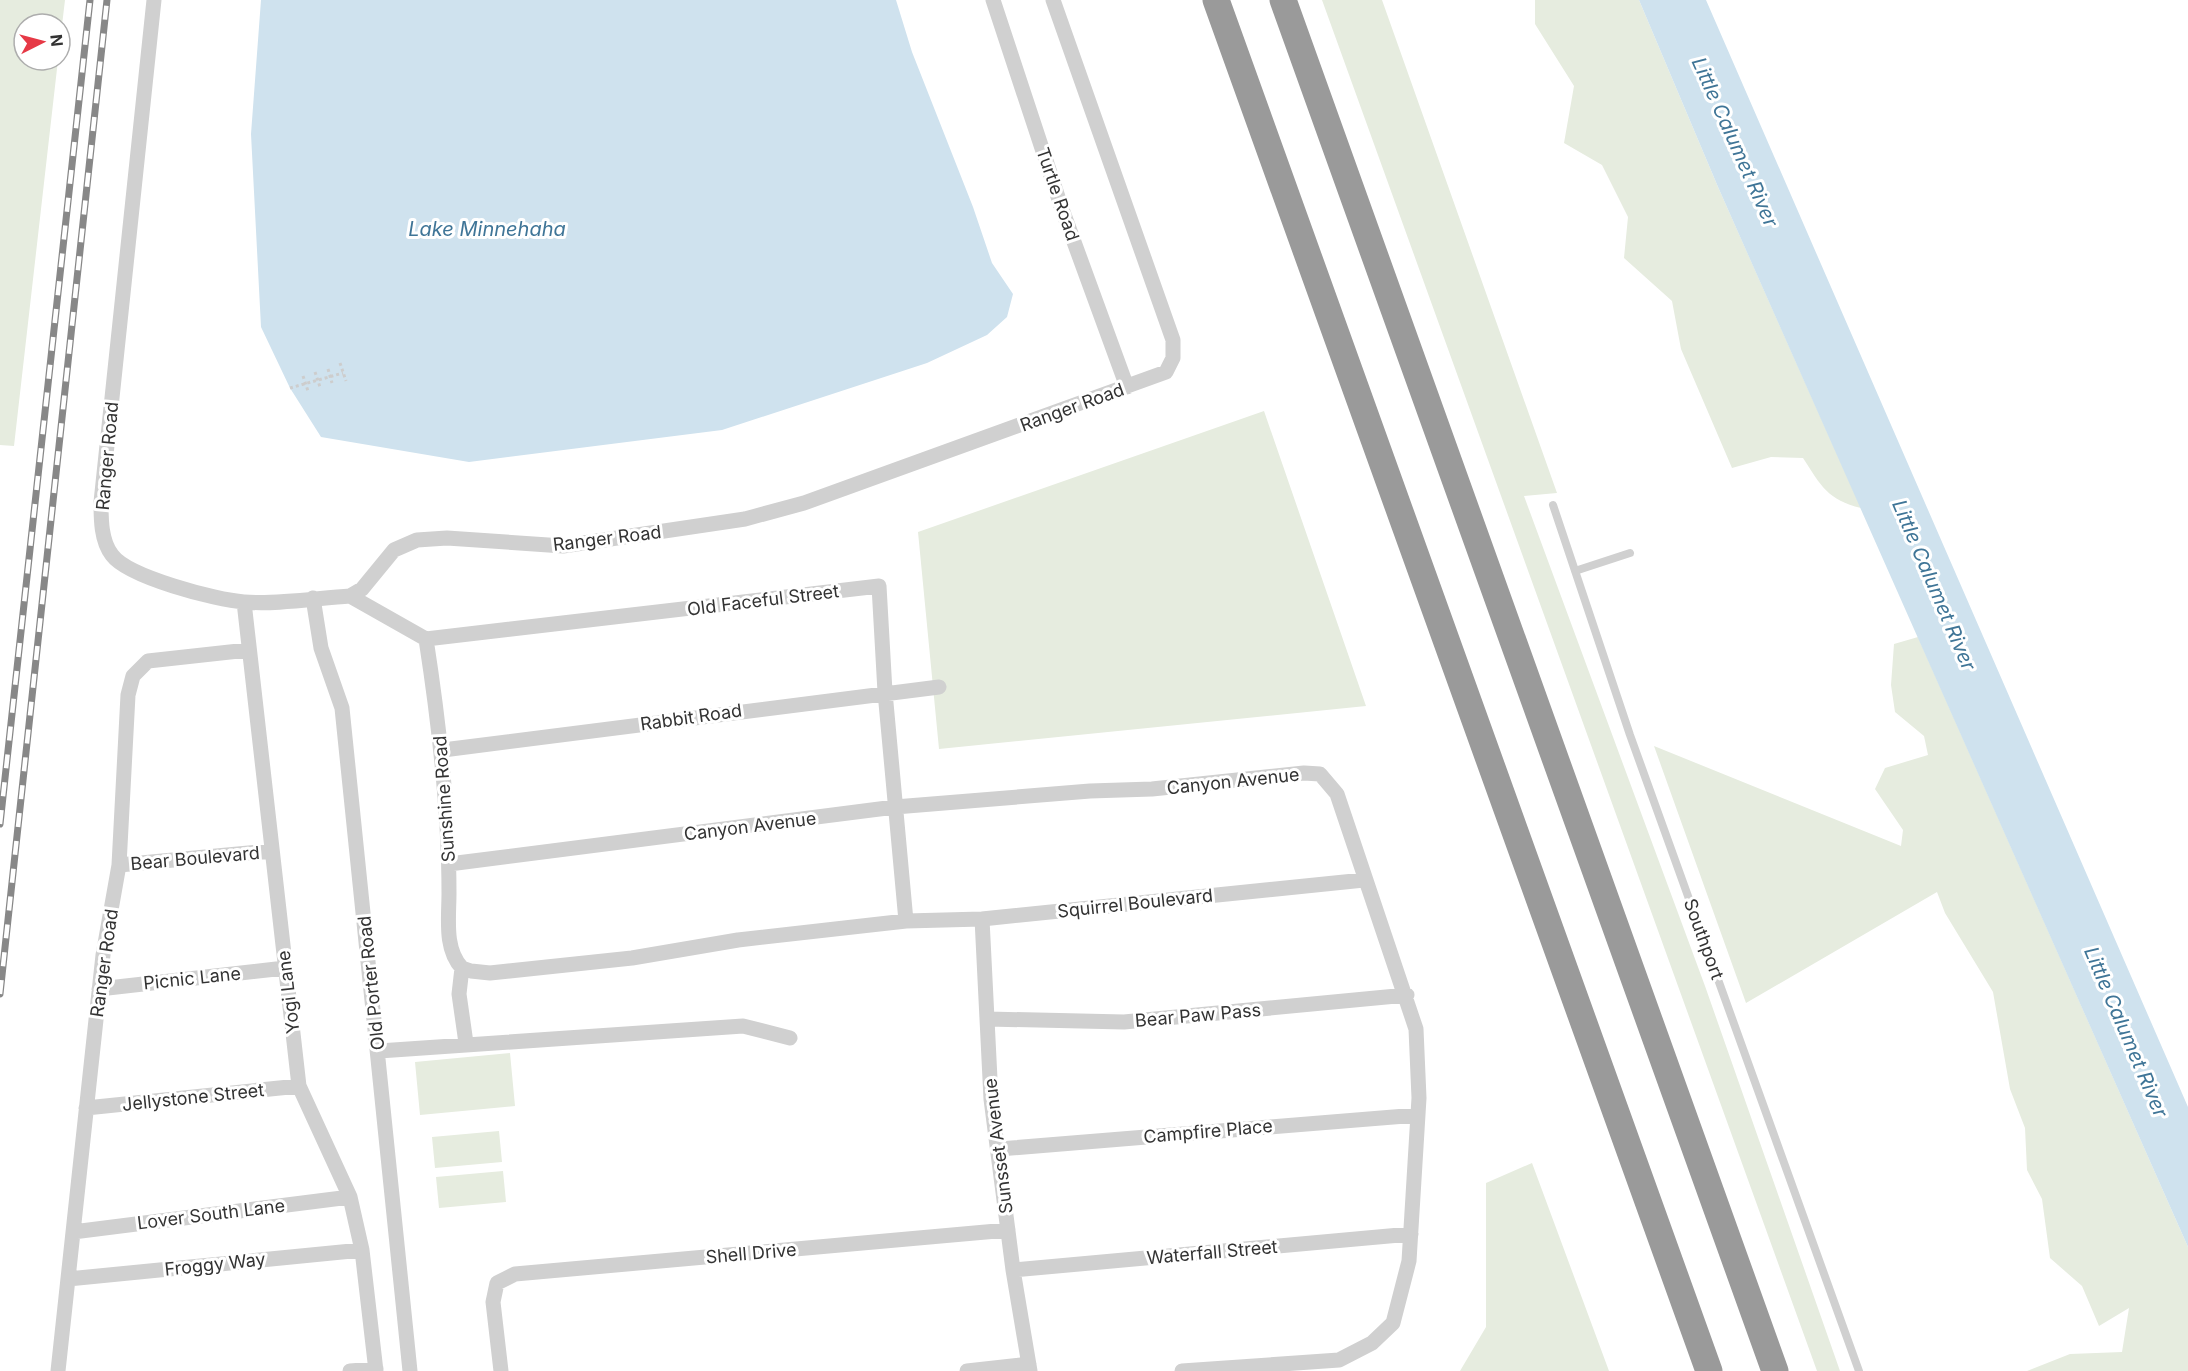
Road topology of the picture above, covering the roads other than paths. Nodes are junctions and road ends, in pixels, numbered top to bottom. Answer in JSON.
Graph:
{"nodes":[{"id":1,"x":154,"y":0,"type":"edge"},
{"id":2,"x":993,"y":0,"type":"edge"},
{"id":3,"x":1053,"y":0,"type":"edge"},
{"id":4,"x":1216,"y":0,"type":"edge"},
{"id":5,"x":1283,"y":0,"type":"edge"},
{"id":6,"x":1127,"y":387,"type":"junction"},
{"id":7,"x":1553,"y":505,"type":"dead end"},
{"id":8,"x":1630,"y":553,"type":"dead end"},
{"id":9,"x":1575,"y":571,"type":"junction"},
{"id":10,"x":350,"y":596,"type":"junction"},
{"id":11,"x":313,"y":598,"type":"junction"},
{"id":12,"x":244,"y":602,"type":"junction"},
{"id":13,"x":426,"y":639,"type":"junction"},
{"id":14,"x":248,"y":650,"type":"junction"},
{"id":15,"x":939,"y":687,"type":"dead end"},
{"id":16,"x":885,"y":692,"type":"junction"},
{"id":17,"x":443,"y":750,"type":"junction"},
{"id":18,"x":895,"y":807,"type":"junction"},
{"id":19,"x":271,"y":851,"type":"junction"},
{"id":20,"x":449,"y":864,"type":"junction"},
{"id":21,"x":119,"y":865,"type":"junction"},
{"id":22,"x":1364,"y":880,"type":"junction"},
{"id":23,"x":982,"y":919,"type":"junction"},
{"id":24,"x":906,"y":921,"type":"junction"},
{"id":25,"x":285,"y":968,"type":"junction"},
{"id":26,"x":462,"y":968,"type":"junction"},
{"id":27,"x":99,"y":989,"type":"junction"},
{"id":28,"x":1407,"y":995,"type":"junction"},
{"id":29,"x":988,"y":1019,"type":"junction"},
{"id":30,"x":790,"y":1038,"type":"dead end"},
{"id":31,"x":466,"y":1043,"type":"junction"},
{"id":32,"x":379,"y":1051,"type":"junction"},
{"id":33,"x":299,"y":1086,"type":"junction"},
{"id":34,"x":86,"y":1108,"type":"junction"},
{"id":35,"x":1418,"y":1114,"type":"junction"},
{"id":36,"x":999,"y":1149,"type":"junction"},
{"id":37,"x":350,"y":1197,"type":"junction"},
{"id":38,"x":1008,"y":1230,"type":"junction"},
{"id":39,"x":73,"y":1232,"type":"junction"},
{"id":40,"x":1410,"y":1234,"type":"junction"},
{"id":41,"x":362,"y":1250,"type":"junction"},
{"id":42,"x":1013,"y":1270,"type":"junction"},
{"id":43,"x":68,"y":1279,"type":"junction"},
{"id":44,"x":1030,"y":1367,"type":"edge"},
{"id":45,"x":376,"y":1370,"type":"edge"},
{"id":46,"x":1241,"y":1370,"type":"edge"},
{"id":47,"x":58,"y":1371,"type":"edge"},
{"id":48,"x":350,"y":1371,"type":"edge"},
{"id":49,"x":410,"y":1371,"type":"edge"},
{"id":50,"x":501,"y":1371,"type":"edge"},
{"id":51,"x":967,"y":1371,"type":"edge"},
{"id":52,"x":1182,"y":1371,"type":"edge"},
{"id":53,"x":1709,"y":1371,"type":"edge"},
{"id":54,"x":1775,"y":1371,"type":"edge"},
{"id":55,"x":1859,"y":1371,"type":"edge"}],
"edges":[{"from":1,"to":12,"type":"street","name":"Ranger Road"},
{"from":2,"to":6,"type":"street","name":"Turtle Road"},
{"from":3,"to":6,"type":"street","name":"Ranger Road"},
{"from":4,"to":53,"type":"highway"},
{"from":5,"to":54,"type":"highway"},
{"from":6,"to":10,"type":"street","name":"Ranger Road"},
{"from":7,"to":9,"type":"lane","name":"Southport"},
{"from":8,"to":9,"type":"lane"},
{"from":9,"to":55,"type":"lane","name":"Southport"},
{"from":10,"to":11,"type":"street","name":"Ranger Road"},
{"from":10,"to":13,"type":"street"},
{"from":11,"to":12,"type":"street","name":"Ranger Road"},
{"from":11,"to":32,"type":"street","name":"Old Porter Road"},
{"from":12,"to":14,"type":"street","name":"Yogi Lane"},
{"from":13,"to":16,"type":"street","name":"Old Faceful Street"},
{"from":13,"to":17,"type":"street","name":"Sunshine Road"},
{"from":14,"to":19,"type":"street","name":"Yogi Lane"},
{"from":14,"to":21,"type":"street","name":"Ranger Road"},
{"from":15,"to":16,"type":"street","name":"Rabbit Road"},
{"from":16,"to":17,"type":"street","name":"Rabbit Road"},
{"from":16,"to":18,"type":"street","name":"Old Faceful Street"},
{"from":17,"to":20,"type":"street","name":"Sunshine Road"},
{"from":18,"to":20,"type":"street","name":"Canyon Avenue"},
{"from":18,"to":22,"type":"street","name":"Canyon Avenue"},
{"from":18,"to":24,"type":"street","name":"Old Faceful Street"},
{"from":19,"to":21,"type":"street","name":"Bear Boulevard"},
{"from":19,"to":25,"type":"street","name":"Yogi Lane"},
{"from":20,"to":26,"type":"street","name":"Sunshine Road"},
{"from":21,"to":27,"type":"street","name":"Ranger Road"},
{"from":22,"to":23,"type":"street","name":"Squirrel Boulevard"},
{"from":22,"to":28,"type":"street","name":"Canyon Avenue"},
{"from":23,"to":24,"type":"street","name":"Squirrel Boulevard"},
{"from":23,"to":29,"type":"street","name":"Sunsset Avenue"},
{"from":24,"to":26,"type":"street"},
{"from":25,"to":27,"type":"street","name":"Picnic Lane"},
{"from":25,"to":33,"type":"street","name":"Yogi Lane"},
{"from":26,"to":31,"type":"street","name":"Sunshine Road"},
{"from":27,"to":34,"type":"street","name":"Ranger Road"},
{"from":28,"to":29,"type":"street","name":"Bear Paw Pass"},
{"from":28,"to":35,"type":"street","name":"Canyon Avenue"},
{"from":29,"to":36,"type":"street","name":"Sunsset Avenue"},
{"from":30,"to":31,"type":"street"},
{"from":31,"to":32,"type":"street"},
{"from":32,"to":49,"type":"street","name":"Old Porter Road"},
{"from":33,"to":34,"type":"street","name":"Jellystone Street"},
{"from":33,"to":37,"type":"street","name":"Yogi Lane"},
{"from":34,"to":39,"type":"street","name":"Ranger Road"},
{"from":35,"to":36,"type":"street","name":"Campfire Place"},
{"from":35,"to":40,"type":"street","name":"Canyon Avenue"},
{"from":36,"to":38,"type":"street","name":"Sunsset Avenue"},
{"from":37,"to":39,"type":"street","name":"Lover South Lane"},
{"from":37,"to":41,"type":"street","name":"Yogi Lane"},
{"from":38,"to":42,"type":"street","name":"Sunsset Avenue"},
{"from":38,"to":50,"type":"street","name":"Shell Drive"},
{"from":39,"to":43,"type":"street","name":"Ranger Road"},
{"from":40,"to":42,"type":"street","name":"Waterfall Street"},
{"from":40,"to":46,"type":"street","name":"Canyon Avenue"},
{"from":41,"to":43,"type":"street","name":"Froggy Way"},
{"from":41,"to":45,"type":"street","name":"Yogi Lane"},
{"from":42,"to":44,"type":"street","name":"Sunsset Avenue"},
{"from":43,"to":47,"type":"street","name":"Ranger Road"},
{"from":44,"to":51,"type":"street"},
{"from":45,"to":48,"type":"street"},
{"from":46,"to":52,"type":"street","name":"Canyon Avenue"}]}
